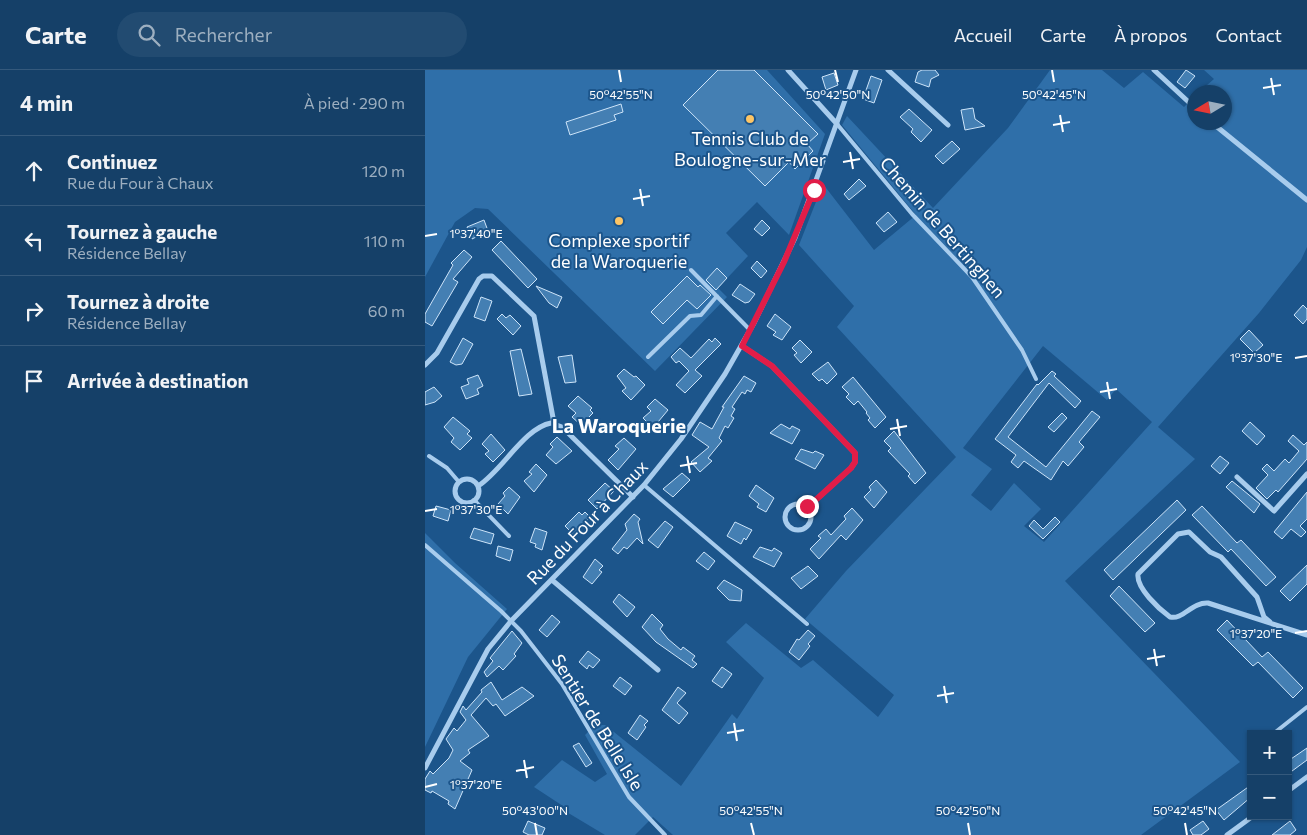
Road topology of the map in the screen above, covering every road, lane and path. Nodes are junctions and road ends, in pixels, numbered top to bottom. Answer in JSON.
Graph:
{"nodes":[{"id":1,"x":788,"y":70,"type":"edge"},
{"id":2,"x":856,"y":70,"type":"edge"},
{"id":3,"x":888,"y":70,"type":"edge"},
{"id":4,"x":1154,"y":70,"type":"edge"},
{"id":5,"x":1187,"y":100,"type":"edge"},
{"id":6,"x":837,"y":124,"type":"junction"},
{"id":7,"x":948,"y":125,"type":"dead end"},
{"id":8,"x":1221,"y":130,"type":"edge"},
{"id":9,"x":1307,"y":200,"type":"edge"},
{"id":10,"x":691,"y":270,"type":"dead end"},
{"id":11,"x":717,"y":296,"type":"junction"},
{"id":12,"x":750,"y":330,"type":"junction"},
{"id":13,"x":742,"y":346,"type":"junction"},
{"id":14,"x":648,"y":357,"type":"dead end"},
{"id":15,"x":425,"y":365,"type":"edge"},
{"id":16,"x":425,"y":372,"type":"edge"},
{"id":17,"x":1036,"y":379,"type":"dead end"},
{"id":18,"x":554,"y":423,"type":"junction"},
{"id":19,"x":429,"y":456,"type":"dead end"},
{"id":20,"x":1307,"y":474,"type":"edge"},
{"id":21,"x":1237,"y":477,"type":"dead end"},
{"id":22,"x":459,"y":482,"type":"junction"},
{"id":23,"x":644,"y":485,"type":"junction"},
{"id":24,"x":478,"y":486,"type":"junction"},
{"id":25,"x":633,"y":497,"type":"junction"},
{"id":26,"x":475,"y":500,"type":"junction"},
{"id":27,"x":808,"y":507,"type":"junction"},
{"id":28,"x":509,"y":536,"type":"dead end"},
{"id":29,"x":425,"y":545,"type":"edge"},
{"id":30,"x":552,"y":580,"type":"junction"},
{"id":31,"x":511,"y":621,"type":"junction"},
{"id":32,"x":1270,"y":622,"type":"junction"},
{"id":33,"x":807,"y":624,"type":"dead end"},
{"id":34,"x":1307,"y":636,"type":"edge"},
{"id":35,"x":658,"y":670,"type":"dead end"},
{"id":36,"x":1307,"y":707,"type":"edge"},
{"id":37,"x":1278,"y":730,"type":"edge"},
{"id":38,"x":425,"y":768,"type":"edge"},
{"id":39,"x":1307,"y":777,"type":"edge"},
{"id":40,"x":1292,"y":788,"type":"edge"},
{"id":41,"x":1248,"y":820,"type":"edge"},
{"id":42,"x":665,"y":835,"type":"edge"},
{"id":43,"x":1227,"y":835,"type":"edge"}],
"edges":[{"from":1,"to":6,"type":"street"},
{"from":2,"to":6,"type":"street","name":"Rue du Four à Chaux"},
{"from":3,"to":7,"type":"street"},
{"from":4,"to":5,"type":"street"},
{"from":6,"to":12,"type":"street","name":"Rue du Four à Chaux"},
{"from":6,"to":17,"type":"lane","name":"Chemin de Bertinghen"},
{"from":8,"to":9,"type":"street"},
{"from":10,"to":11,"type":"lane"},
{"from":11,"to":12,"type":"lane"},
{"from":11,"to":14,"type":"lane"},
{"from":12,"to":13,"type":"street","name":"Rue du Four à Chaux"},
{"from":13,"to":23,"type":"street","name":"Rue du Four à Chaux"},
{"from":13,"to":27,"type":"street"},
{"from":15,"to":16,"type":"street"},
{"from":15,"to":18,"type":"street"},
{"from":18,"to":24,"type":"street"},
{"from":18,"to":25,"type":"street"},
{"from":19,"to":22,"type":"lane"},
{"from":20,"to":21,"type":"street"},
{"from":22,"to":24,"type":"street"},
{"from":22,"to":26,"type":"street"},
{"from":23,"to":25,"type":"street","name":"Rue du Four à Chaux"},
{"from":23,"to":33,"type":"lane"},
{"from":24,"to":26,"type":"street"},
{"from":25,"to":30,"type":"street","name":"Rue du Four à Chaux"},
{"from":26,"to":28,"type":"lane"},
{"from":27,"to":27,"type":"street"},
{"from":29,"to":31,"type":"lane","name":"Sentier de Belle Isle"},
{"from":30,"to":31,"type":"street","name":"Rue du Four à Chaux"},
{"from":30,"to":35,"type":"street"},
{"from":31,"to":38,"type":"street","name":"Rue du Four à Chaux"},
{"from":31,"to":42,"type":"lane","name":"Sentier de Belle Isle"},
{"from":32,"to":32,"type":"street"},
{"from":32,"to":34,"type":"street"},
{"from":36,"to":37,"type":"lane"},
{"from":39,"to":40,"type":"street"},
{"from":41,"to":43,"type":"street"}]}
